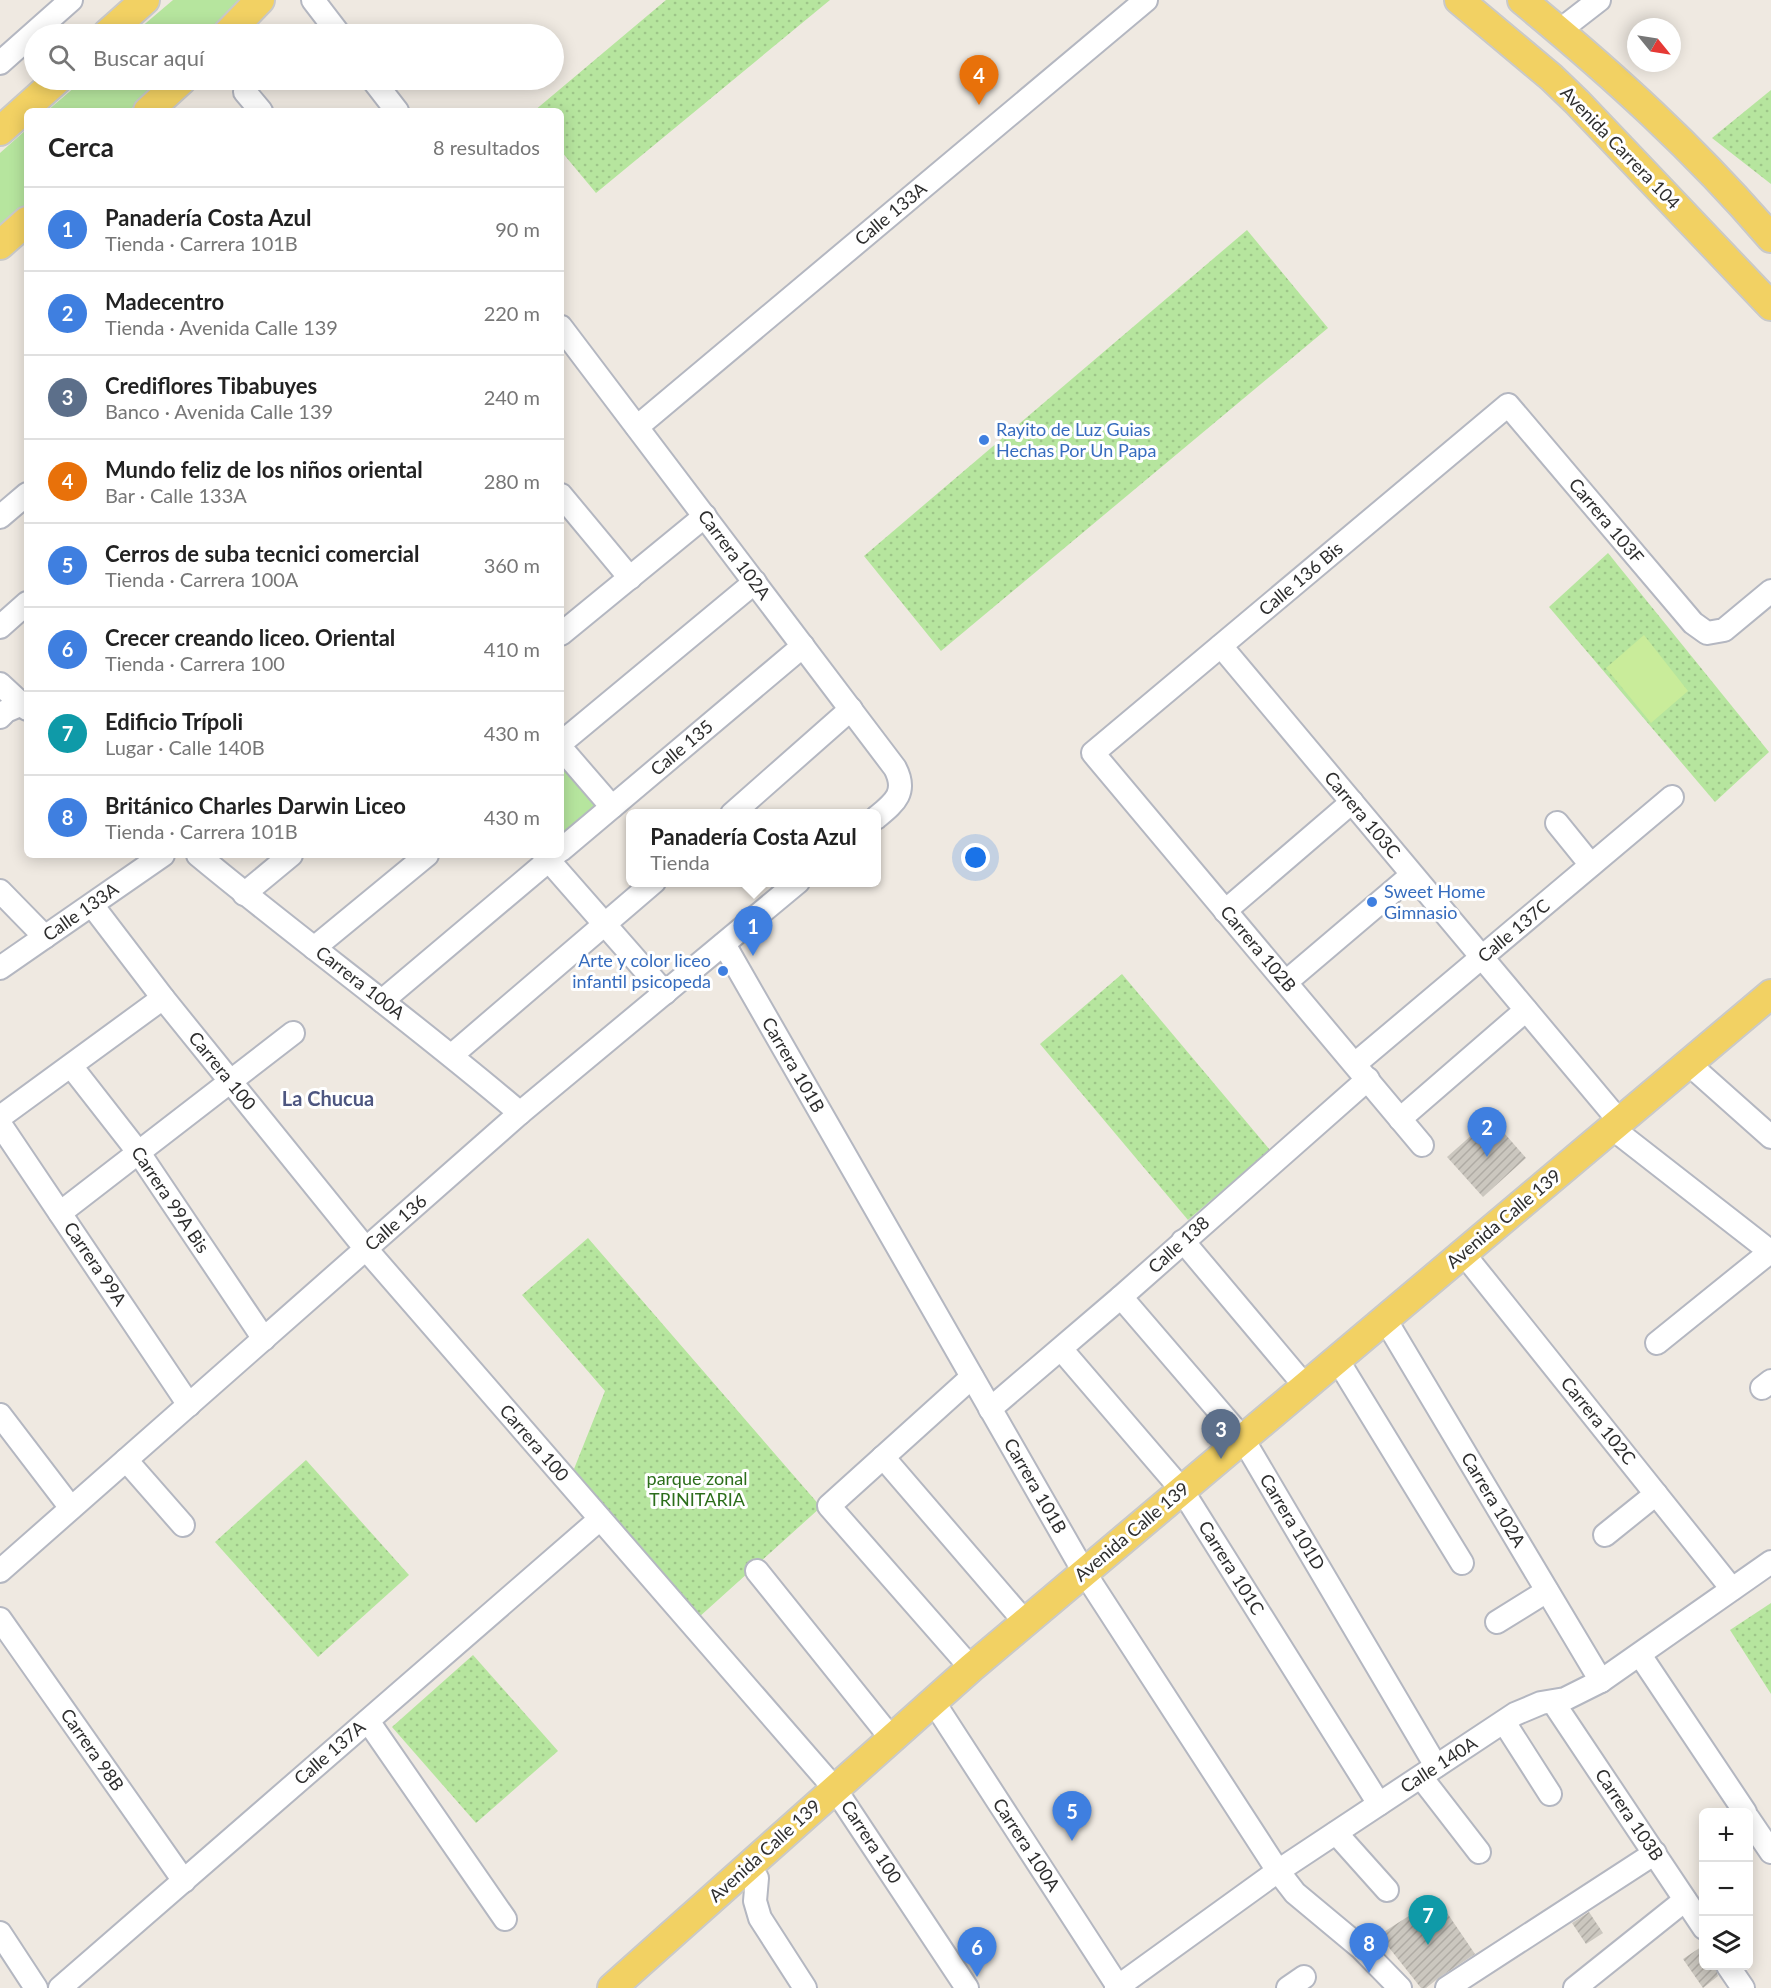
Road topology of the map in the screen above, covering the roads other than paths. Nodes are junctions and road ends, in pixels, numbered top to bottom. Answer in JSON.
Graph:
{"nodes":[{"id":1,"x":71,"y":0,"type":"edge"},
{"id":2,"x":145,"y":0,"type":"edge"},
{"id":3,"x":260,"y":0,"type":"edge"},
{"id":4,"x":313,"y":0,"type":"edge"},
{"id":5,"x":1146,"y":0,"type":"edge"},
{"id":6,"x":1459,"y":0,"type":"edge"},
{"id":7,"x":1522,"y":0,"type":"edge"},
{"id":8,"x":1599,"y":0,"type":"edge"},
{"id":9,"x":40,"y":24,"type":"edge"},
{"id":10,"x":118,"y":24,"type":"edge"},
{"id":11,"x":237,"y":24,"type":"edge"},
{"id":12,"x":331,"y":24,"type":"edge"},
{"id":13,"x":1559,"y":31,"type":"junction"},
{"id":14,"x":24,"y":36,"type":"edge"},
{"id":15,"x":4,"y":52,"type":"edge"},
{"id":16,"x":46,"y":90,"type":"edge"},
{"id":17,"x":171,"y":90,"type":"edge"},
{"id":18,"x":381,"y":90,"type":"edge"},
{"id":19,"x":244,"y":92,"type":"dead end"},
{"id":20,"x":26,"y":108,"type":"edge"},
{"id":21,"x":151,"y":108,"type":"edge"},
{"id":22,"x":258,"y":108,"type":"edge"},
{"id":23,"x":395,"y":108,"type":"edge"},
{"id":24,"x":24,"y":110,"type":"edge"},
{"id":25,"x":0,"y":131,"type":"edge"},
{"id":26,"x":24,"y":227,"type":"edge"},
{"id":27,"x":1771,"y":237,"type":"edge"},
{"id":28,"x":0,"y":245,"type":"edge"},
{"id":29,"x":1771,"y":306,"type":"edge"},
{"id":30,"x":564,"y":331,"type":"edge"},
{"id":31,"x":1508,"y":405,"type":"joint"},
{"id":32,"x":637,"y":427,"type":"junction"},
{"id":33,"x":24,"y":497,"type":"edge"},
{"id":34,"x":564,"y":499,"type":"edge"},
{"id":35,"x":705,"y":516,"type":"junction"},
{"id":36,"x":0,"y":517,"type":"edge"},
{"id":37,"x":630,"y":578,"type":"junction"},
{"id":38,"x":754,"y":582,"type":"junction"},
{"id":39,"x":1771,"y":591,"type":"edge"},
{"id":40,"x":24,"y":606,"type":"edge"},
{"id":41,"x":0,"y":627,"type":"edge"},
{"id":42,"x":564,"y":627,"type":"edge"},
{"id":43,"x":803,"y":646,"type":"junction"},
{"id":44,"x":1221,"y":646,"type":"junction"},
{"id":45,"x":0,"y":684,"type":"edge"},
{"id":46,"x":24,"y":705,"type":"edge"},
{"id":47,"x":24,"y":706,"type":"edge"},
{"id":48,"x":851,"y":709,"type":"junction"},
{"id":49,"x":0,"y":717,"type":"edge"},
{"id":50,"x":564,"y":742,"type":"edge"},
{"id":51,"x":564,"y":749,"type":"edge"},
{"id":52,"x":1093,"y":753,"type":"joint"},
{"id":53,"x":1672,"y":797,"type":"dead end"},
{"id":54,"x":1352,"y":802,"type":"junction"},
{"id":55,"x":612,"y":807,"type":"junction"},
{"id":56,"x":737,"y":809,"type":"edge"},
{"id":57,"x":881,"y":814,"type":"edge"},
{"id":58,"x":1557,"y":823,"type":"dead end"},
{"id":59,"x":564,"y":846,"type":"edge"},
{"id":60,"x":159,"y":858,"type":"edge"},
{"id":61,"x":202,"y":858,"type":"edge"},
{"id":62,"x":287,"y":858,"type":"edge"},
{"id":63,"x":423,"y":858,"type":"edge"},
{"id":64,"x":549,"y":858,"type":"edge"},
{"id":65,"x":555,"y":858,"type":"edge"},
{"id":66,"x":1592,"y":865,"type":"junction"},
{"id":67,"x":1412,"y":875,"type":"junction"},
{"id":68,"x":648,"y":887,"type":"edge"},
{"id":69,"x":792,"y":887,"type":"edge"},
{"id":70,"x":0,"y":891,"type":"edge"},
{"id":71,"x":244,"y":894,"type":"junction"},
{"id":72,"x":92,"y":904,"type":"junction"},
{"id":73,"x":1225,"y":911,"type":"junction"},
{"id":74,"x":605,"y":925,"type":"junction"},
{"id":75,"x":45,"y":937,"type":"junction"},
{"id":76,"x":724,"y":944,"type":"junction"},
{"id":77,"x":314,"y":948,"type":"junction"},
{"id":78,"x":1482,"y":957,"type":"junction"},
{"id":79,"x":0,"y":968,"type":"edge"},
{"id":80,"x":1286,"y":982,"type":"junction"},
{"id":81,"x":665,"y":993,"type":"junction"},
{"id":82,"x":1771,"y":994,"type":"edge"},
{"id":83,"x":164,"y":998,"type":"junction"},
{"id":84,"x":382,"y":1001,"type":"junction"},
{"id":85,"x":1526,"y":1010,"type":"junction"},
{"id":86,"x":293,"y":1034,"type":"dead end"},
{"id":87,"x":452,"y":1055,"type":"junction"},
{"id":88,"x":1689,"y":1064,"type":"junction"},
{"id":89,"x":71,"y":1066,"type":"junction"},
{"id":90,"x":1361,"y":1072,"type":"junction"},
{"id":91,"x":231,"y":1082,"type":"junction"},
{"id":92,"x":520,"y":1113,"type":"junction"},
{"id":93,"x":0,"y":1116,"type":"edge"},
{"id":94,"x":1401,"y":1119,"type":"junction"},
{"id":95,"x":0,"y":1124,"type":"edge"},
{"id":96,"x":1616,"y":1125,"type":"junction"},
{"id":97,"x":1771,"y":1137,"type":"edge"},
{"id":98,"x":1422,"y":1145,"type":"dead end"},
{"id":99,"x":139,"y":1153,"type":"junction"},
{"id":100,"x":60,"y":1213,"type":"junction"},
{"id":101,"x":1183,"y":1241,"type":"junction"},
{"id":102,"x":366,"y":1249,"type":"junction"},
{"id":103,"x":1771,"y":1252,"type":"edge"},
{"id":104,"x":1464,"y":1253,"type":"junction"},
{"id":105,"x":1121,"y":1297,"type":"junction"},
{"id":106,"x":1385,"y":1319,"type":"junction"},
{"id":107,"x":264,"y":1339,"type":"junction"},
{"id":108,"x":1657,"y":1342,"type":"dead end"},
{"id":109,"x":1061,"y":1349,"type":"junction"},
{"id":110,"x":1337,"y":1359,"type":"junction"},
{"id":111,"x":972,"y":1377,"type":"junction"},
{"id":112,"x":1305,"y":1386,"type":"junction"},
{"id":113,"x":189,"y":1405,"type":"junction"},
{"id":114,"x":990,"y":1409,"type":"junction"},
{"id":115,"x":0,"y":1415,"type":"edge"},
{"id":116,"x":1243,"y":1439,"type":"junction"},
{"id":117,"x":883,"y":1457,"type":"junction"},
{"id":118,"x":126,"y":1460,"type":"junction"},
{"id":119,"x":1182,"y":1490,"type":"junction"},
{"id":120,"x":1656,"y":1494,"type":"junction"},
{"id":121,"x":71,"y":1508,"type":"junction"},
{"id":122,"x":600,"y":1519,"type":"junction"},
{"id":123,"x":183,"y":1525,"type":"dead end"},
{"id":124,"x":1605,"y":1535,"type":"dead end"},
{"id":125,"x":1771,"y":1562,"type":"edge"},
{"id":126,"x":1462,"y":1563,"type":"dead end"},
{"id":127,"x":757,"y":1570,"type":"dead end"},
{"id":128,"x":0,"y":1571,"type":"edge"},
{"id":129,"x":1084,"y":1572,"type":"junction"},
{"id":130,"x":1732,"y":1589,"type":"junction"},
{"id":131,"x":1547,"y":1591,"type":"junction"},
{"id":132,"x":0,"y":1618,"type":"edge"},
{"id":133,"x":1025,"y":1622,"type":"junction"},
{"id":134,"x":1497,"y":1622,"type":"dead end"},
{"id":135,"x":1641,"y":1654,"type":"junction"},
{"id":136,"x":971,"y":1668,"type":"junction"},
{"id":137,"x":1601,"y":1681,"type":"junction"},
{"id":138,"x":933,"y":1701,"type":"junction"},
{"id":139,"x":1553,"y":1702,"type":"junction"},
{"id":140,"x":368,"y":1721,"type":"junction"},
{"id":141,"x":1504,"y":1722,"type":"junction"},
{"id":142,"x":891,"y":1738,"type":"junction"},
{"id":143,"x":1429,"y":1772,"type":"junction"},
{"id":144,"x":835,"y":1789,"type":"junction"},
{"id":145,"x":1550,"y":1794,"type":"dead end"},
{"id":146,"x":1379,"y":1804,"type":"junction"},
{"id":147,"x":1741,"y":1808,"type":"edge"},
{"id":148,"x":1753,"y":1824,"type":"edge"},
{"id":149,"x":1336,"y":1833,"type":"junction"},
{"id":150,"x":1479,"y":1852,"type":"dead end"},
{"id":151,"x":1771,"y":1852,"type":"edge"},
{"id":152,"x":1655,"y":1853,"type":"junction"},
{"id":153,"x":749,"y":1865,"type":"junction"},
{"id":154,"x":1278,"y":1871,"type":"junction"},
{"id":155,"x":184,"y":1881,"type":"junction"},
{"id":156,"x":1387,"y":1890,"type":"dead end"},
{"id":157,"x":1685,"y":1900,"type":"junction"},
{"id":158,"x":504,"y":1919,"type":"dead end"},
{"id":159,"x":1699,"y":1921,"type":"edge"},
{"id":160,"x":0,"y":1933,"type":"edge"},
{"id":161,"x":1731,"y":1970,"type":"edge"},
{"id":162,"x":36,"y":1988,"type":"edge"},
{"id":163,"x":60,"y":1988,"type":"edge"},
{"id":164,"x":612,"y":1988,"type":"edge"},
{"id":165,"x":805,"y":1988,"type":"edge"},
{"id":166,"x":967,"y":1988,"type":"edge"},
{"id":167,"x":1118,"y":1988,"type":"edge"},
{"id":168,"x":1400,"y":1988,"type":"edge"},
{"id":169,"x":1447,"y":1988,"type":"edge"},
{"id":170,"x":1575,"y":1988,"type":"edge"},
{"id":171,"x":1743,"y":1988,"type":"edge"}],
"edges":[{"from":1,"to":9,"type":"street"},
{"from":2,"to":10,"type":"main road"},
{"from":3,"to":11,"type":"main road"},
{"from":4,"to":12,"type":"street"},
{"from":5,"to":32,"type":"street","name":"Calle 133A"},
{"from":6,"to":29,"type":"main road","name":"Avenida Carrera 104"},
{"from":7,"to":13,"type":"main road"},
{"from":8,"to":13,"type":"street"},
{"from":13,"to":27,"type":"main road"},
{"from":14,"to":15,"type":"street"},
{"from":16,"to":20,"type":"main road"},
{"from":17,"to":21,"type":"main road"},
{"from":18,"to":23,"type":"street"},
{"from":19,"to":22,"type":"street"},
{"from":24,"to":25,"type":"main road"},
{"from":26,"to":28,"type":"main road"},
{"from":30,"to":32,"type":"street","name":"Carrera 102A"},
{"from":31,"to":39,"type":"street","name":"Carrera 103F"},
{"from":31,"to":44,"type":"street","name":"Calle 136 Bis"},
{"from":32,"to":35,"type":"street","name":"Carrera 102A"},
{"from":33,"to":36,"type":"street"},
{"from":34,"to":37,"type":"street"},
{"from":35,"to":37,"type":"street"},
{"from":35,"to":38,"type":"street","name":"Carrera 102A"},
{"from":37,"to":42,"type":"street"},
{"from":38,"to":43,"type":"street","name":"Carrera 102A"},
{"from":38,"to":50,"type":"street"},
{"from":40,"to":41,"type":"street"},
{"from":43,"to":48,"type":"street","name":"Carrera 102A"},
{"from":43,"to":55,"type":"street","name":"Calle 135"},
{"from":44,"to":52,"type":"street","name":"Calle 136 Bis"},
{"from":44,"to":54,"type":"street","name":"Carrera 103C"},
{"from":45,"to":46,"type":"street"},
{"from":47,"to":49,"type":"street"},
{"from":48,"to":56,"type":"street"},
{"from":48,"to":57,"type":"street","name":"Carrera 102A"},
{"from":51,"to":55,"type":"street"},
{"from":52,"to":73,"type":"street","name":"Carrera 102B"},
{"from":53,"to":66,"type":"street","name":"Calle 137C"},
{"from":54,"to":67,"type":"street","name":"Carrera 103C"},
{"from":54,"to":73,"type":"street"},
{"from":55,"to":59,"type":"street","name":"Calle 135"},
{"from":58,"to":66,"type":"street"},
{"from":60,"to":72,"type":"street","name":"Calle 133A"},
{"from":61,"to":71,"type":"street","name":"Carrera 100A"},
{"from":62,"to":71,"type":"street"},
{"from":63,"to":77,"type":"street"},
{"from":64,"to":84,"type":"street","name":"Calle 135"},
{"from":65,"to":74,"type":"street"},
{"from":66,"to":78,"type":"street","name":"Calle 137C"},
{"from":67,"to":78,"type":"street","name":"Carrera 103C"},
{"from":67,"to":80,"type":"street"},
{"from":68,"to":74,"type":"street"},
{"from":69,"to":76,"type":"street","name":"Calle 136"},
{"from":70,"to":75,"type":"street"},
{"from":71,"to":77,"type":"street","name":"Carrera 100A"},
{"from":72,"to":75,"type":"street","name":"Calle 133A"},
{"from":72,"to":83,"type":"street","name":"Carrera 100"},
{"from":73,"to":80,"type":"street","name":"Carrera 102B"},
{"from":74,"to":81,"type":"street"},
{"from":74,"to":87,"type":"street"},
{"from":75,"to":79,"type":"street","name":"Calle 133A"},
{"from":76,"to":81,"type":"street","name":"Calle 136"},
{"from":76,"to":111,"type":"street","name":"Carrera 101B"},
{"from":77,"to":84,"type":"street","name":"Carrera 100A"},
{"from":78,"to":85,"type":"street","name":"Carrera 103C"},
{"from":78,"to":90,"type":"street","name":"Calle 137C"},
{"from":80,"to":90,"type":"street","name":"Carrera 102B"},
{"from":81,"to":92,"type":"street","name":"Calle 136"},
{"from":82,"to":88,"type":"main road","name":"Avenida Calle 139"},
{"from":83,"to":89,"type":"street"},
{"from":83,"to":91,"type":"street","name":"Carrera 100"},
{"from":84,"to":87,"type":"street","name":"Carrera 100A"},
{"from":85,"to":94,"type":"street"},
{"from":85,"to":96,"type":"street","name":"Carrera 103C"},
{"from":86,"to":91,"type":"street"},
{"from":87,"to":92,"type":"street","name":"Carrera 100A"},
{"from":88,"to":96,"type":"main road","name":"Avenida Calle 139"},
{"from":88,"to":97,"type":"street"},
{"from":89,"to":93,"type":"street"},
{"from":89,"to":99,"type":"street","name":"Carrera 99A Bis"},
{"from":90,"to":94,"type":"street","name":"Carrera 102B"},
{"from":90,"to":101,"type":"street","name":"Calle 138"},
{"from":91,"to":99,"type":"street"},
{"from":91,"to":102,"type":"street","name":"Carrera 100"},
{"from":92,"to":102,"type":"street","name":"Calle 136"},
{"from":94,"to":98,"type":"street","name":"Carrera 102B"},
{"from":95,"to":100,"type":"street","name":"Carrera 99A"},
{"from":96,"to":103,"type":"street","name":"Carrera 103C"},
{"from":96,"to":104,"type":"main road","name":"Avenida Calle 139"},
{"from":99,"to":100,"type":"street"},
{"from":99,"to":107,"type":"street","name":"Carrera 99A Bis"},
{"from":100,"to":113,"type":"street","name":"Carrera 99A"},
{"from":101,"to":105,"type":"street","name":"Calle 138"},
{"from":101,"to":112,"type":"street"},
{"from":102,"to":107,"type":"street","name":"Calle 136"},
{"from":102,"to":122,"type":"street","name":"Carrera 100"},
{"from":103,"to":108,"type":"street"},
{"from":104,"to":106,"type":"main road","name":"Avenida Calle 139"},
{"from":104,"to":120,"type":"street","name":"Carrera 102C"},
{"from":105,"to":109,"type":"street","name":"Calle 138"},
{"from":105,"to":116,"type":"street","name":"Carrera 101D"},
{"from":106,"to":110,"type":"main road","name":"Avenida Calle 139"},
{"from":106,"to":131,"type":"street","name":"Carrera 102A"},
{"from":107,"to":113,"type":"street","name":"Calle 136"},
{"from":109,"to":114,"type":"street","name":"Calle 138"},
{"from":109,"to":119,"type":"street","name":"Carrera 101C"},
{"from":110,"to":112,"type":"main road","name":"Avenida Calle 139"},
{"from":110,"to":126,"type":"street"},
{"from":111,"to":114,"type":"street","name":"Carrera 101B"},
{"from":111,"to":117,"type":"street"},
{"from":112,"to":116,"type":"main road","name":"Avenida Calle 139"},
{"from":113,"to":118,"type":"street","name":"Calle 136"},
{"from":114,"to":129,"type":"street","name":"Carrera 101B"},
{"from":115,"to":121,"type":"street"},
{"from":116,"to":119,"type":"main road","name":"Avenida Calle 139"},
{"from":116,"to":143,"type":"street","name":"Carrera 101D"},
{"from":117,"to":133,"type":"street"},
{"from":117,"to":136,"type":"street"},
{"from":118,"to":121,"type":"street","name":"Calle 136"},
{"from":118,"to":123,"type":"street"},
{"from":119,"to":129,"type":"main road","name":"Avenida Calle 139"},
{"from":119,"to":146,"type":"street","name":"Carrera 101C"},
{"from":120,"to":124,"type":"street"},
{"from":120,"to":130,"type":"street","name":"Carrera 102C"},
{"from":121,"to":128,"type":"street","name":"Calle 136"},
{"from":122,"to":140,"type":"street","name":"Calle 137A"},
{"from":122,"to":144,"type":"street","name":"Carrera 100"},
{"from":125,"to":130,"type":"street","name":"Calle 140A"},
{"from":127,"to":142,"type":"street"},
{"from":129,"to":133,"type":"main road","name":"Avenida Calle 139"},
{"from":129,"to":154,"type":"street","name":"Carrera 101B"},
{"from":130,"to":135,"type":"street","name":"Calle 140A"},
{"from":131,"to":134,"type":"street"},
{"from":131,"to":137,"type":"street","name":"Carrera 102A"},
{"from":132,"to":155,"type":"street","name":"Carrera 98B"},
{"from":133,"to":136,"type":"main road","name":"Avenida Calle 139"},
{"from":135,"to":137,"type":"street","name":"Calle 140A"},
{"from":135,"to":147,"type":"street"},
{"from":136,"to":138,"type":"main road","name":"Avenida Calle 139"},
{"from":137,"to":139,"type":"street","name":"Calle 140A"},
{"from":138,"to":142,"type":"main road","name":"Avenida Calle 139"},
{"from":138,"to":167,"type":"street","name":"Carrera 100A"},
{"from":139,"to":141,"type":"street","name":"Calle 140A"},
{"from":139,"to":152,"type":"street","name":"Carrera 103B"},
{"from":140,"to":155,"type":"street","name":"Calle 137A"},
{"from":140,"to":158,"type":"street"},
{"from":141,"to":143,"type":"street","name":"Calle 140A"},
{"from":141,"to":145,"type":"street"},
{"from":142,"to":144,"type":"main road","name":"Avenida Calle 139"},
{"from":143,"to":146,"type":"street","name":"Calle 140A"},
{"from":143,"to":150,"type":"street","name":"Carrera 101D"},
{"from":144,"to":153,"type":"main road","name":"Avenida Calle 139"},
{"from":144,"to":166,"type":"street","name":"Carrera 100"},
{"from":146,"to":149,"type":"street","name":"Calle 140A"},
{"from":148,"to":151,"type":"street"},
{"from":149,"to":154,"type":"street","name":"Calle 140A"},
{"from":149,"to":156,"type":"street"},
{"from":152,"to":157,"type":"street","name":"Carrera 103B"},
{"from":152,"to":169,"type":"street"},
{"from":153,"to":164,"type":"main road","name":"Avenida Calle 139"},
{"from":153,"to":165,"type":"street"},
{"from":154,"to":167,"type":"street","name":"Calle 140A"},
{"from":154,"to":168,"type":"street","name":"Carrera 101B"},
{"from":155,"to":163,"type":"street","name":"Calle 137A"},
{"from":157,"to":159,"type":"street","name":"Carrera 103B"},
{"from":157,"to":170,"type":"street"},
{"from":160,"to":162,"type":"street"},
{"from":161,"to":171,"type":"street"}]}
